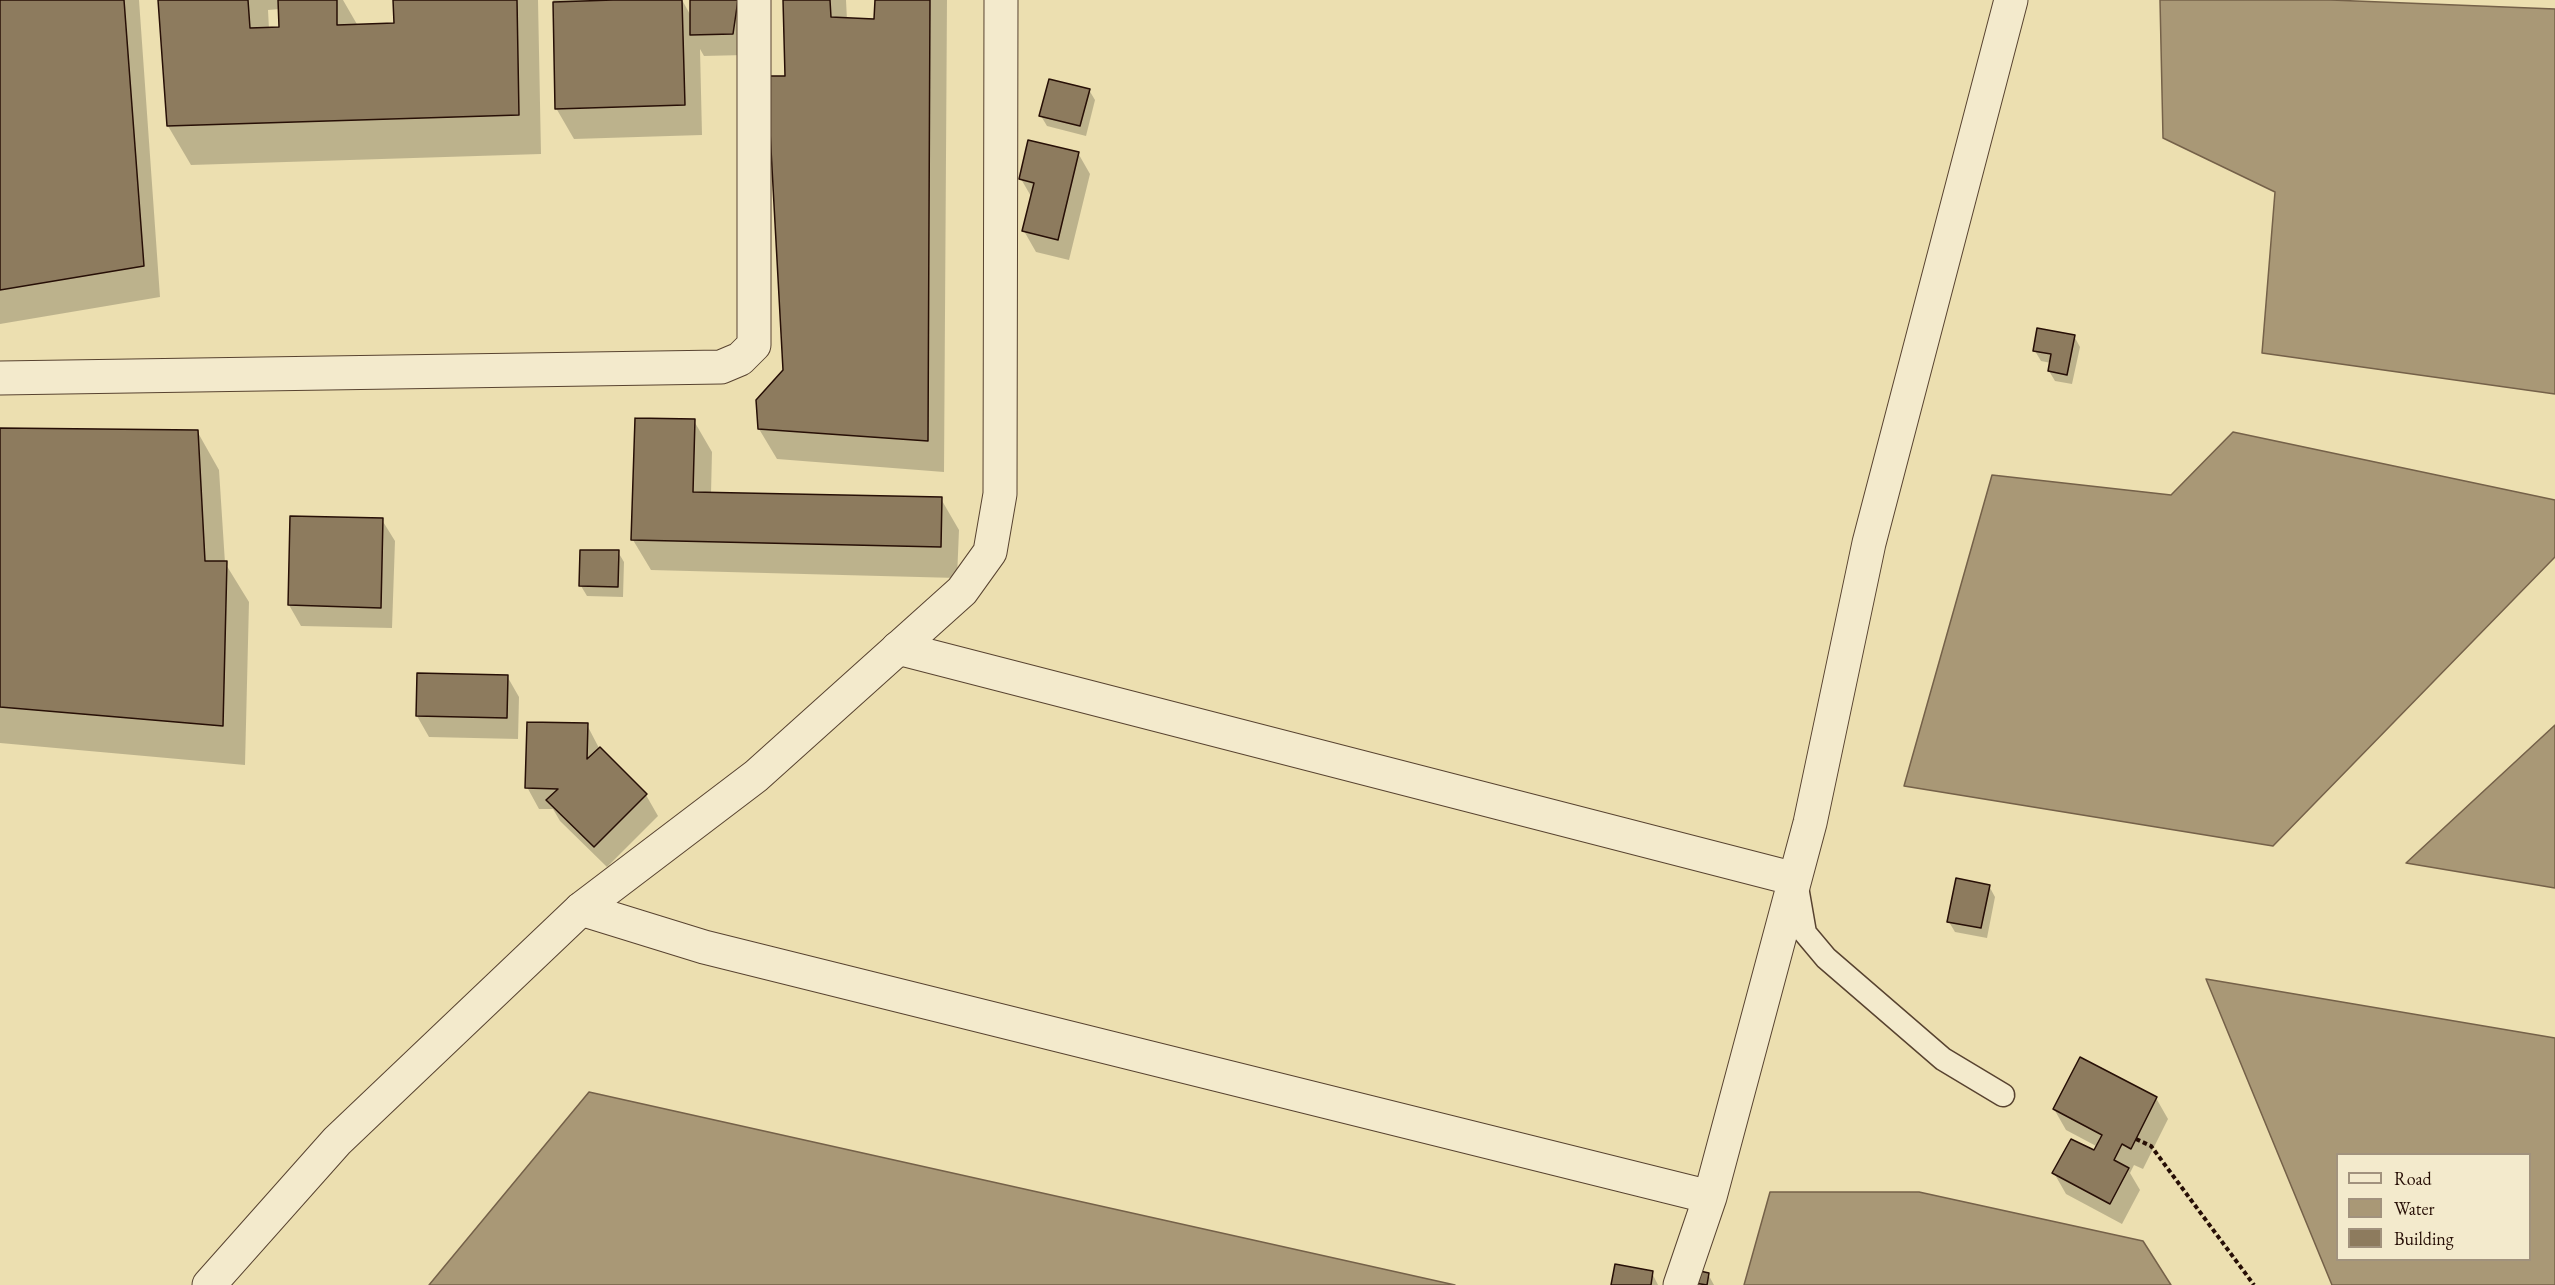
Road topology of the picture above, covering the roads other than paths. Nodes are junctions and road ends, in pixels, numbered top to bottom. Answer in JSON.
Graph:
{"nodes":[{"id":1,"x":754,"y":0,"type":"edge"},
{"id":2,"x":1001,"y":0,"type":"edge"},
{"id":3,"x":2011,"y":0,"type":"edge"},
{"id":4,"x":0,"y":378,"type":"edge"},
{"id":5,"x":898,"y":648,"type":"junction"},
{"id":6,"x":1795,"y":879,"type":"junction"},
{"id":7,"x":581,"y":909,"type":"junction"},
{"id":8,"x":2003,"y":1095,"type":"dead end"},
{"id":9,"x":1710,"y":1197,"type":"junction"},
{"id":10,"x":209,"y":1285,"type":"edge"},
{"id":11,"x":1680,"y":1285,"type":"edge"}],
"edges":[{"from":1,"to":4,"type":"street"},
{"from":2,"to":5,"type":"street"},
{"from":3,"to":6,"type":"street"},
{"from":5,"to":6,"type":"street"},
{"from":5,"to":7,"type":"street"},
{"from":6,"to":8,"type":"lane"},
{"from":6,"to":9,"type":"street"},
{"from":7,"to":9,"type":"street"},
{"from":7,"to":10,"type":"street"},
{"from":9,"to":11,"type":"street"}]}
